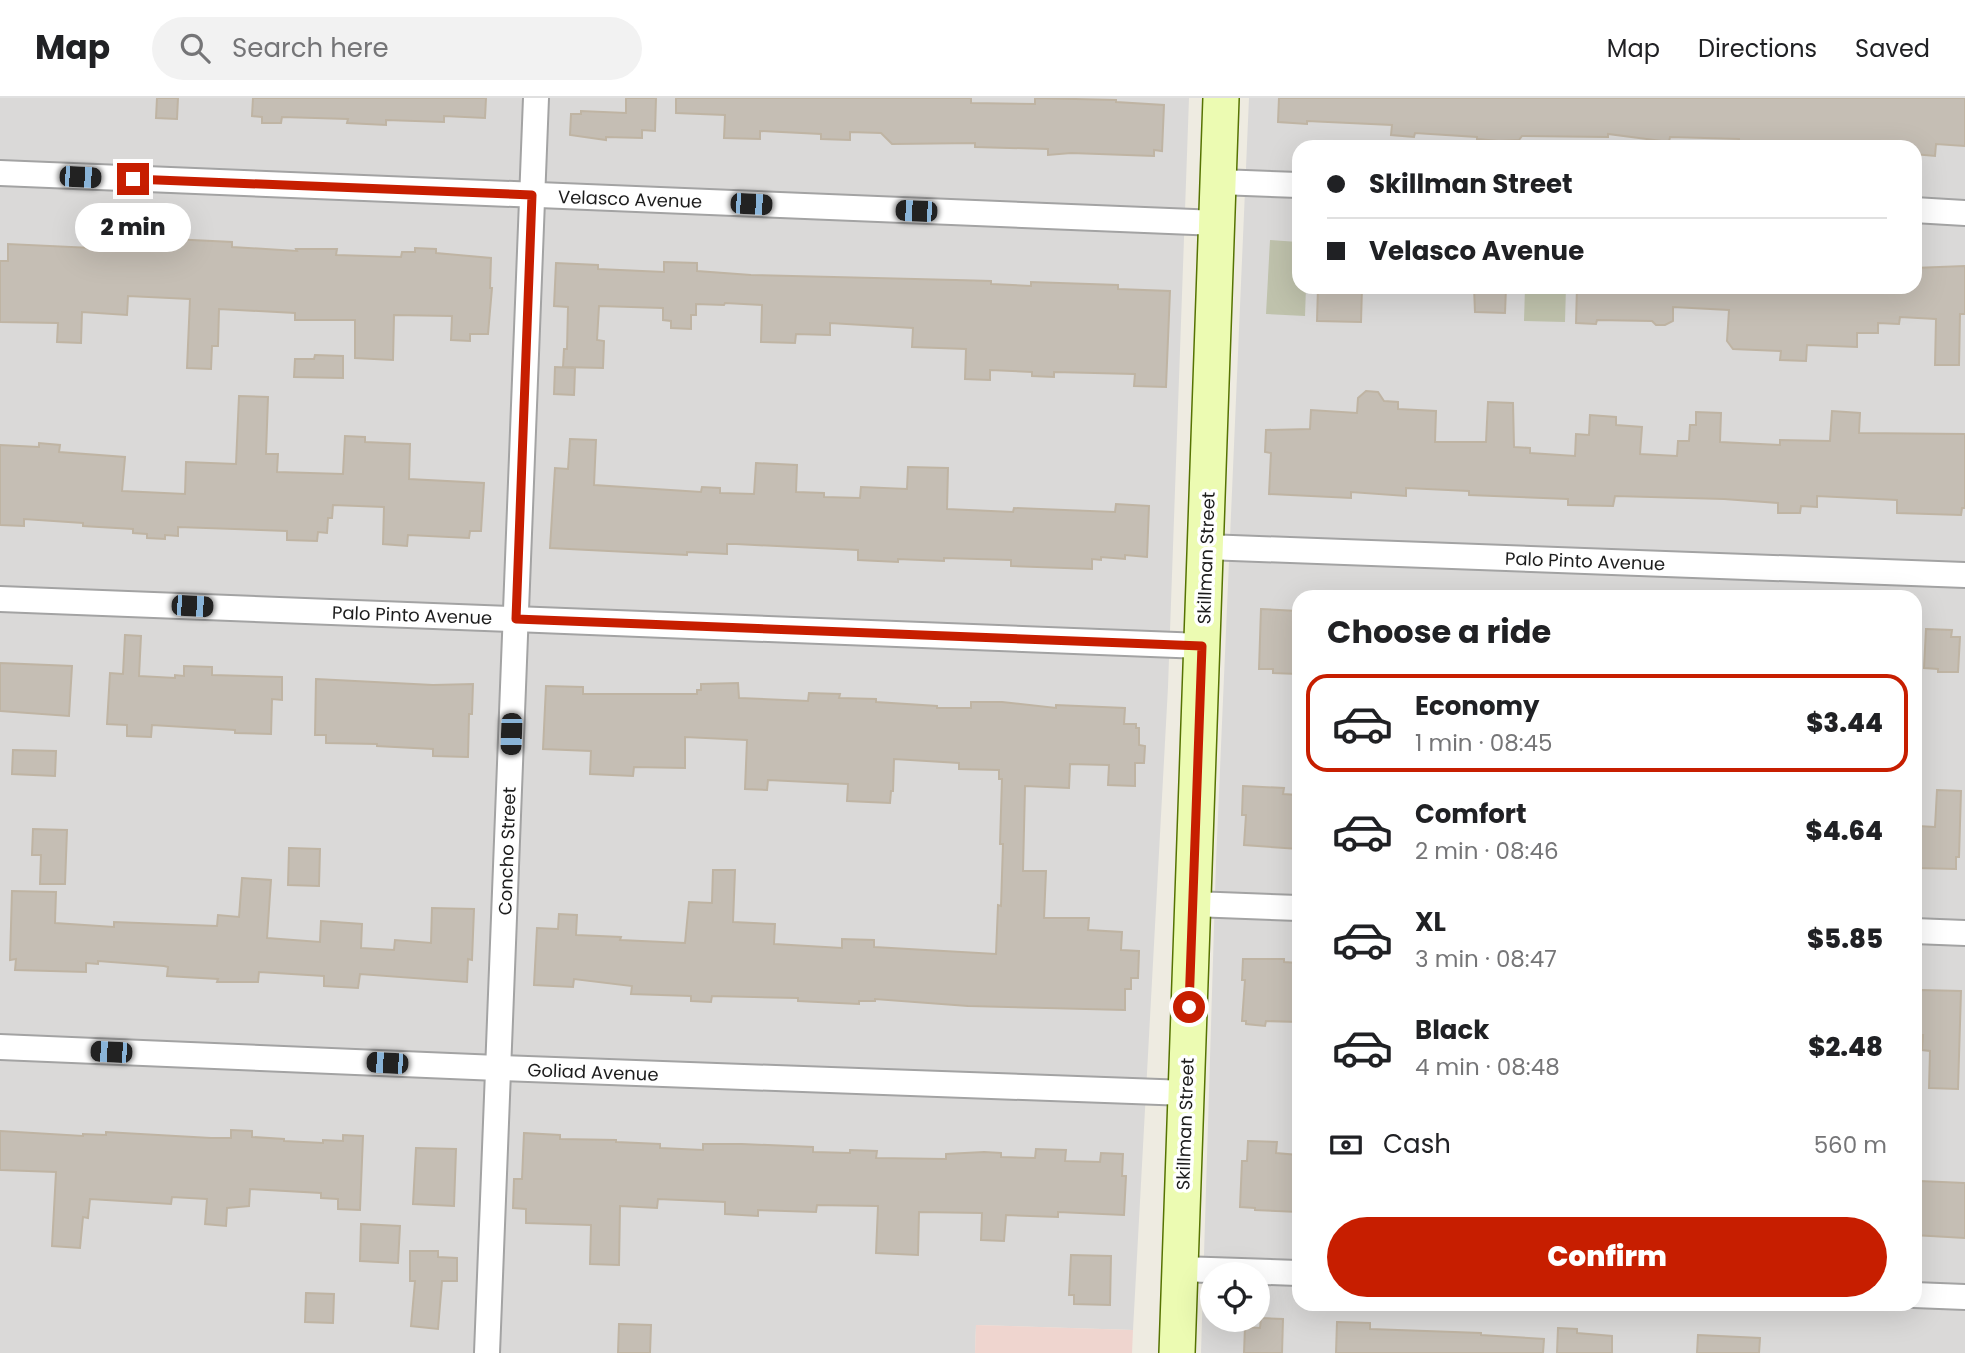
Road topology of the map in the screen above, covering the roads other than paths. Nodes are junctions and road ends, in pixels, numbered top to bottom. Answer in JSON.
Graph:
{"nodes":[{"id":1,"x":536,"y":98,"type":"edge"},
{"id":2,"x":1221,"y":98,"type":"edge"},
{"id":3,"x":0,"y":173,"type":"edge"},
{"id":4,"x":1219,"y":182,"type":"junction"},
{"id":5,"x":1292,"y":185,"type":"edge"},
{"id":6,"x":532,"y":195,"type":"junction"},
{"id":7,"x":1922,"y":210,"type":"edge"},
{"id":8,"x":1965,"y":212,"type":"edge"},
{"id":9,"x":1218,"y":223,"type":"junction"},
{"id":10,"x":1206,"y":547,"type":"junction"},
{"id":11,"x":1965,"y":575,"type":"edge"},
{"id":12,"x":0,"y":599,"type":"edge"},
{"id":13,"x":516,"y":619,"type":"junction"},
{"id":14,"x":1202,"y":646,"type":"junction"},
{"id":15,"x":1193,"y":904,"type":"junction"},
{"id":16,"x":1292,"y":908,"type":"edge"},
{"id":17,"x":1922,"y":931,"type":"edge"},
{"id":18,"x":1965,"y":933,"type":"edge"},
{"id":19,"x":0,"y":1047,"type":"edge"},
{"id":20,"x":498,"y":1068,"type":"junction"},
{"id":21,"x":1186,"y":1093,"type":"junction"},
{"id":22,"x":1180,"y":1269,"type":"junction"},
{"id":23,"x":1292,"y":1273,"type":"edge"},
{"id":24,"x":1922,"y":1295,"type":"edge"},
{"id":25,"x":1965,"y":1297,"type":"edge"},
{"id":26,"x":487,"y":1353,"type":"edge"},
{"id":27,"x":1177,"y":1353,"type":"edge"}],
"edges":[{"from":1,"to":6,"type":"street","name":"Concho Street"},
{"from":2,"to":4,"type":"main road","name":"Skillman Street"},
{"from":3,"to":6,"type":"street","name":"Velasco Avenue"},
{"from":4,"to":5,"type":"street"},
{"from":4,"to":9,"type":"main road","name":"Skillman Street"},
{"from":6,"to":9,"type":"street","name":"Velasco Avenue"},
{"from":6,"to":13,"type":"street","name":"Concho Street"},
{"from":7,"to":8,"type":"street"},
{"from":9,"to":10,"type":"main road","name":"Skillman Street"},
{"from":10,"to":11,"type":"street","name":"Palo Pinto Avenue"},
{"from":10,"to":14,"type":"main road","name":"Skillman Street"},
{"from":12,"to":13,"type":"street","name":"Palo Pinto Avenue"},
{"from":13,"to":14,"type":"street","name":"Palo Pinto Avenue"},
{"from":13,"to":20,"type":"street","name":"Concho Street"},
{"from":14,"to":15,"type":"main road","name":"Skillman Street"},
{"from":15,"to":16,"type":"street"},
{"from":15,"to":21,"type":"main road","name":"Skillman Street"},
{"from":17,"to":18,"type":"street"},
{"from":19,"to":20,"type":"street","name":"Goliad Avenue"},
{"from":20,"to":21,"type":"street","name":"Goliad Avenue"},
{"from":20,"to":26,"type":"street","name":"Concho Street"},
{"from":21,"to":22,"type":"main road","name":"Skillman Street"},
{"from":22,"to":23,"type":"street"},
{"from":22,"to":27,"type":"main road","name":"Skillman Street"},
{"from":24,"to":25,"type":"street"}]}
